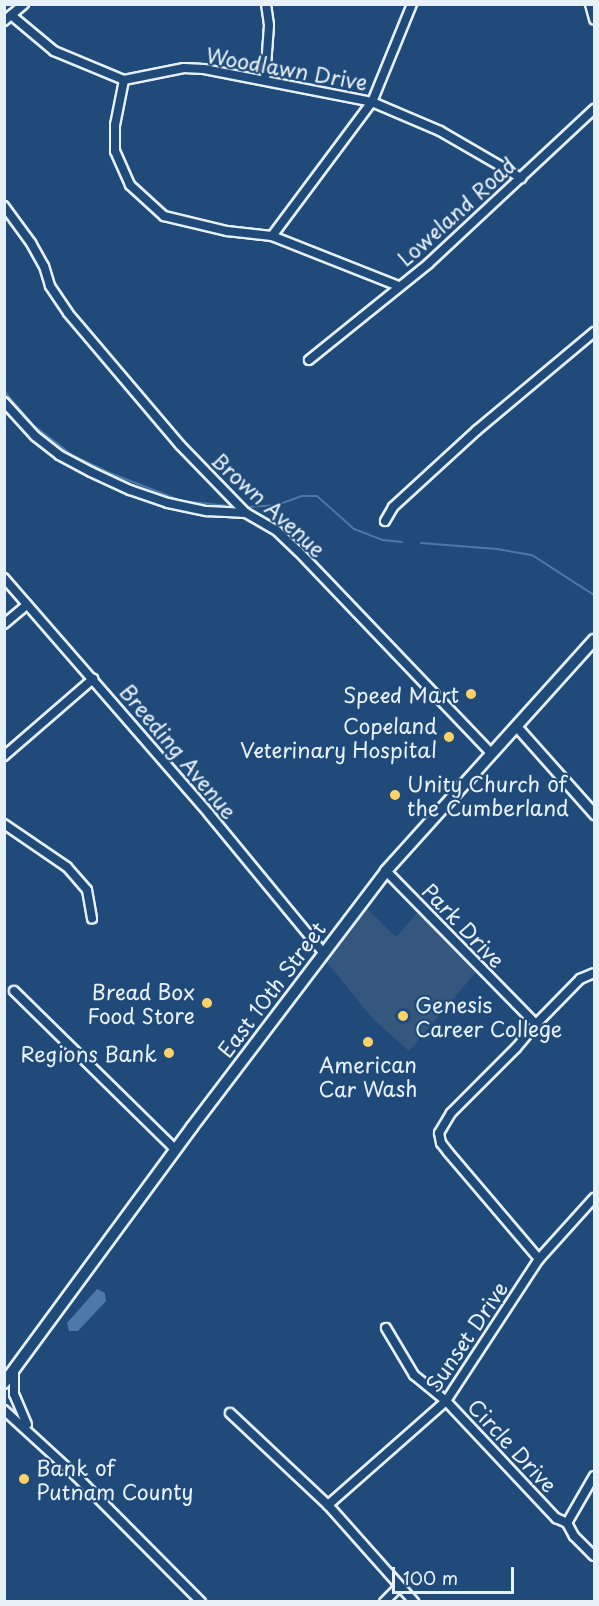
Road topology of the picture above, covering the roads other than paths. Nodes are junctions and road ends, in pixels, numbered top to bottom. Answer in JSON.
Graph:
{"nodes":[{"id":1,"x":24,"y":4,"type":"edge"},
{"id":2,"x":266,"y":4,"type":"edge"},
{"id":3,"x":412,"y":4,"type":"edge"},
{"id":4,"x":590,"y":4,"type":"edge"},
{"id":5,"x":8,"y":18,"type":"edge"},
{"id":6,"x":594,"y":19,"type":"edge"},
{"id":7,"x":124,"y":80,"type":"junction"},
{"id":8,"x":266,"y":80,"type":"junction"},
{"id":9,"x":372,"y":102,"type":"junction"},
{"id":10,"x":594,"y":109,"type":"edge"},
{"id":11,"x":521,"y":178,"type":"junction"},
{"id":12,"x":4,"y":206,"type":"edge"},
{"id":13,"x":272,"y":236,"type":"junction"},
{"id":14,"x":398,"y":286,"type":"junction"},
{"id":15,"x":594,"y":332,"type":"edge"},
{"id":16,"x":309,"y":360,"type":"dead end"},
{"id":17,"x":4,"y":402,"type":"edge"},
{"id":18,"x":246,"y":513,"type":"junction"},
{"id":19,"x":385,"y":521,"type":"dead end"},
{"id":20,"x":4,"y":578,"type":"edge"},
{"id":21,"x":27,"y":605,"type":"junction"},
{"id":22,"x":4,"y":624,"type":"edge"},
{"id":23,"x":594,"y":640,"type":"edge"},
{"id":24,"x":93,"y":679,"type":"junction"},
{"id":25,"x":516,"y":726,"type":"junction"},
{"id":26,"x":491,"y":753,"type":"junction"},
{"id":27,"x":4,"y":756,"type":"edge"},
{"id":28,"x":594,"y":814,"type":"edge"},
{"id":29,"x":4,"y":824,"type":"edge"},
{"id":30,"x":386,"y":871,"type":"junction"},
{"id":31,"x":92,"y":920,"type":"dead end"},
{"id":32,"x":322,"y":951,"type":"junction"},
{"id":33,"x":594,"y":973,"type":"edge"},
{"id":34,"x":14,"y":991,"type":"dead end"},
{"id":35,"x":536,"y":1024,"type":"junction"},
{"id":36,"x":176,"y":1149,"type":"junction"},
{"id":37,"x":594,"y":1198,"type":"edge"},
{"id":38,"x":539,"y":1259,"type":"junction"},
{"id":39,"x":386,"y":1328,"type":"dead end"},
{"id":40,"x":14,"y":1370,"type":"junction"},
{"id":41,"x":4,"y":1383,"type":"edge"},
{"id":42,"x":446,"y":1401,"type":"junction"},
{"id":43,"x":4,"y":1410,"type":"edge"},
{"id":44,"x":231,"y":1413,"type":"dead end"},
{"id":45,"x":16,"y":1418,"type":"junction"},
{"id":46,"x":4,"y":1421,"type":"edge"},
{"id":47,"x":34,"y":1436,"type":"junction"},
{"id":48,"x":594,"y":1476,"type":"edge"},
{"id":49,"x":328,"y":1505,"type":"junction"},
{"id":50,"x":567,"y":1523,"type":"junction"},
{"id":51,"x":594,"y":1556,"type":"edge"},
{"id":52,"x":399,"y":1587,"type":"junction"},
{"id":53,"x":201,"y":1602,"type":"edge"},
{"id":54,"x":384,"y":1602,"type":"edge"},
{"id":55,"x":414,"y":1602,"type":"edge"}],
"edges":[{"from":1,"to":5,"type":"street"},
{"from":2,"to":8,"type":"street"},
{"from":3,"to":9,"type":"street"},
{"from":4,"to":6,"type":"street"},
{"from":5,"to":7,"type":"street"},
{"from":7,"to":8,"type":"street","name":"Woodlawn Drive"},
{"from":7,"to":13,"type":"street","name":"Loweland Road"},
{"from":8,"to":9,"type":"street","name":"Woodlawn Drive"},
{"from":9,"to":11,"type":"street","name":"Woodlawn Drive"},
{"from":9,"to":13,"type":"street"},
{"from":10,"to":11,"type":"street","name":"Loweland Road"},
{"from":11,"to":14,"type":"street","name":"Loweland Road"},
{"from":12,"to":18,"type":"street","name":"Brown Avenue"},
{"from":13,"to":14,"type":"street","name":"Loweland Road"},
{"from":14,"to":16,"type":"street"},
{"from":15,"to":19,"type":"street"},
{"from":17,"to":18,"type":"street"},
{"from":18,"to":26,"type":"street","name":"Brown Avenue"},
{"from":20,"to":21,"type":"street","name":"Breeding Avenue"},
{"from":21,"to":22,"type":"street"},
{"from":21,"to":24,"type":"street","name":"Breeding Avenue"},
{"from":23,"to":25,"type":"main road","name":"East 10th Street"},
{"from":24,"to":27,"type":"street"},
{"from":24,"to":32,"type":"street","name":"Breeding Avenue"},
{"from":25,"to":26,"type":"main road","name":"East 10th Street"},
{"from":25,"to":28,"type":"street"},
{"from":26,"to":30,"type":"main road","name":"East 10th Street"},
{"from":29,"to":31,"type":"street"},
{"from":30,"to":32,"type":"main road","name":"East 10th Street"},
{"from":30,"to":35,"type":"street","name":"Park Drive"},
{"from":32,"to":36,"type":"main road","name":"East 10th Street"},
{"from":33,"to":35,"type":"street"},
{"from":34,"to":36,"type":"street"},
{"from":35,"to":38,"type":"street"},
{"from":36,"to":40,"type":"main road","name":"East 10th Street"},
{"from":37,"to":38,"type":"street","name":"Sunset Drive"},
{"from":38,"to":42,"type":"street","name":"Sunset Drive"},
{"from":39,"to":42,"type":"street","name":"Circle Drive"},
{"from":40,"to":41,"type":"main road","name":"East 10th Street"},
{"from":40,"to":47,"type":"street"},
{"from":42,"to":49,"type":"street","name":"Sunset Drive"},
{"from":42,"to":50,"type":"street","name":"Circle Drive"},
{"from":43,"to":45,"type":"street"},
{"from":44,"to":49,"type":"street"},
{"from":45,"to":46,"type":"street"},
{"from":45,"to":47,"type":"street"},
{"from":47,"to":53,"type":"street"},
{"from":48,"to":50,"type":"street"},
{"from":49,"to":52,"type":"street"},
{"from":50,"to":51,"type":"street","name":"Circle Drive"},
{"from":52,"to":54,"type":"street"},
{"from":52,"to":55,"type":"street"}]}
